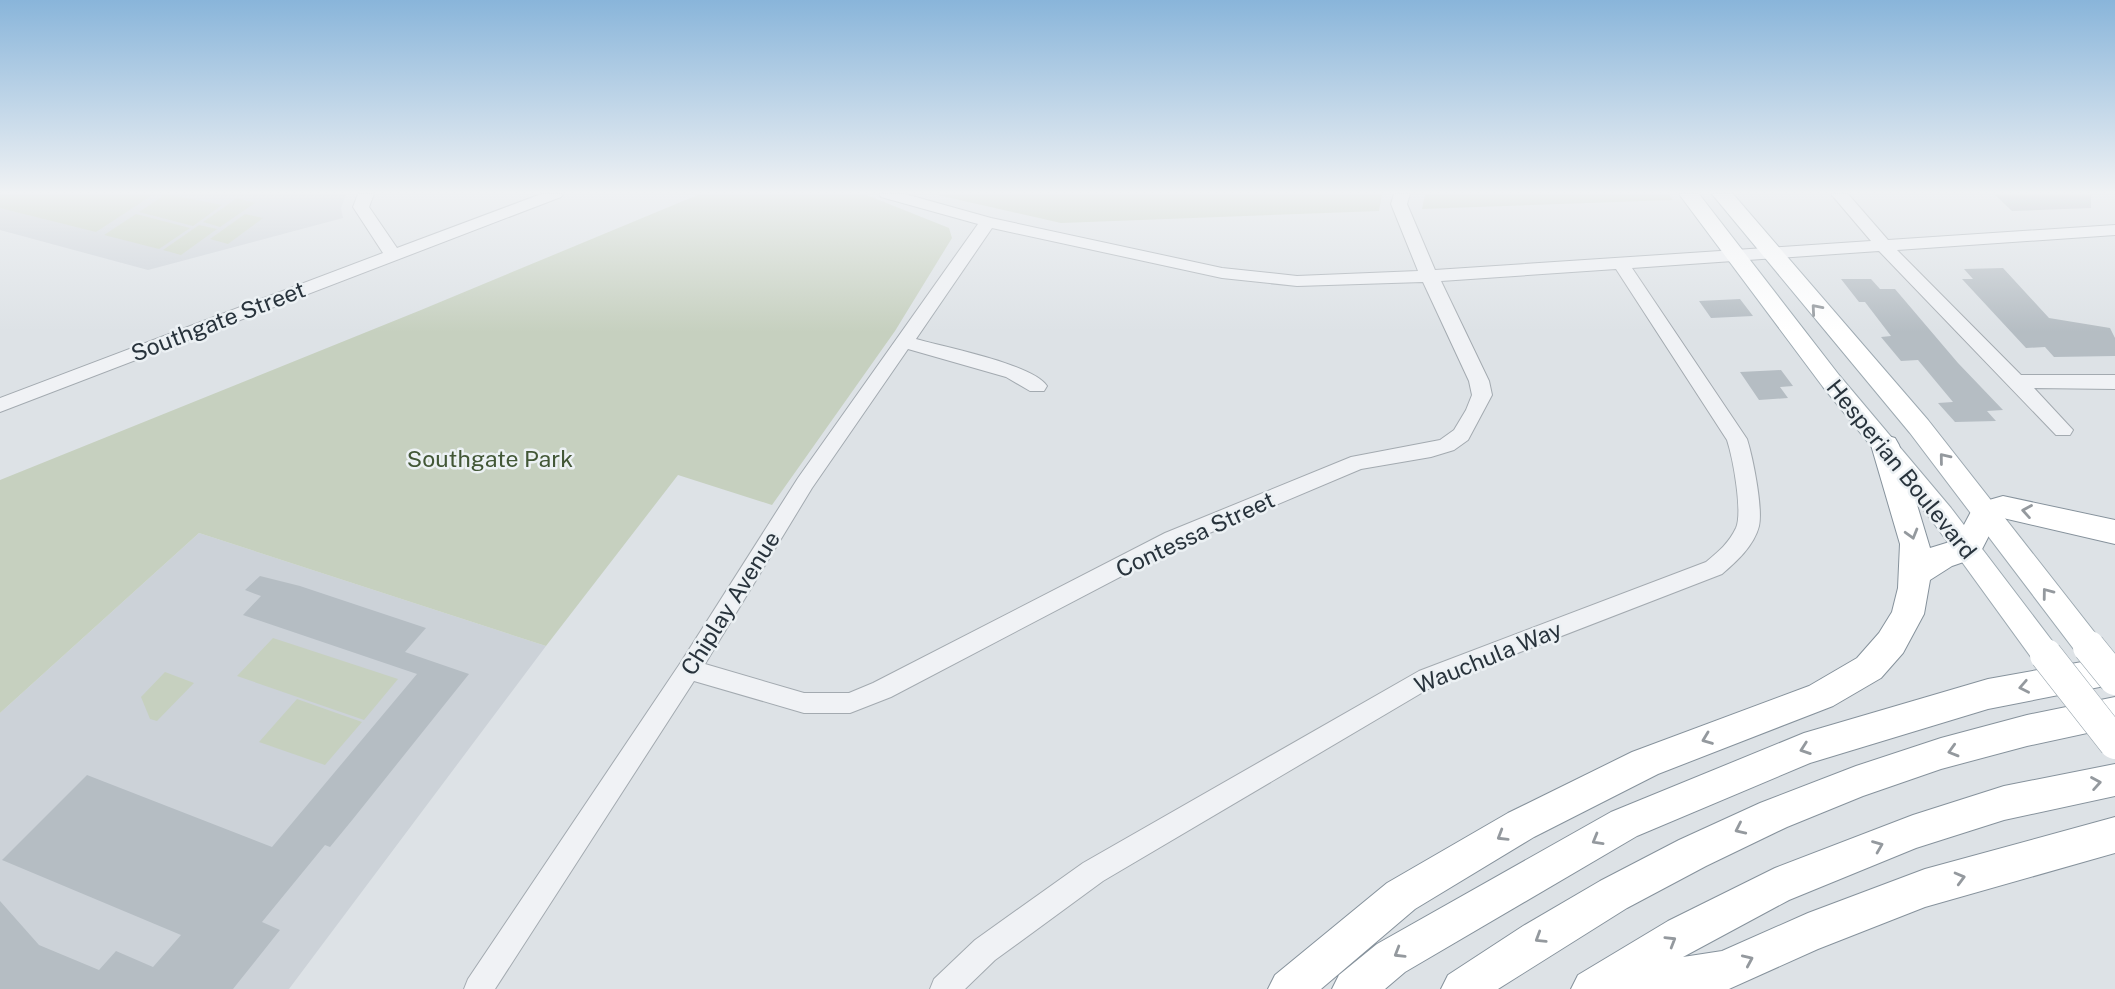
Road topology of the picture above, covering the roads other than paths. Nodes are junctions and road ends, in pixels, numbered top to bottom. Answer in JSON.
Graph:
{"nodes":[{"id":1,"x":383,"y":240,"type":"edge"},
{"id":2,"x":430,"y":240,"type":"edge"},
{"id":3,"x":976,"y":240,"type":"edge"},
{"id":4,"x":1072,"y":240,"type":"edge"},
{"id":5,"x":1415,"y":240,"type":"edge"},
{"id":6,"x":1724,"y":240,"type":"edge"},
{"id":7,"x":1759,"y":240,"type":"edge"},
{"id":8,"x":1879,"y":240,"type":"edge"},
{"id":9,"x":1946,"y":240,"type":"edge"},
{"id":10,"x":1882,"y":244,"type":"junction"},
{"id":11,"x":1768,"y":252,"type":"junction"},
{"id":12,"x":392,"y":254,"type":"junction"},
{"id":13,"x":1736,"y":256,"type":"junction"},
{"id":14,"x":1620,"y":262,"type":"junction"},
{"id":15,"x":1431,"y":275,"type":"junction"},
{"id":16,"x":904,"y":342,"type":"junction"},
{"id":17,"x":2018,"y":382,"type":"junction"},
{"id":18,"x":2115,"y":382,"type":"edge"},
{"id":19,"x":1037,"y":386,"type":"dead end"},
{"id":20,"x":0,"y":405,"type":"edge"},
{"id":21,"x":2063,"y":430,"type":"dead end"},
{"id":22,"x":1885,"y":445,"type":"junction"},
{"id":23,"x":1986,"y":512,"type":"junction"},
{"id":24,"x":2115,"y":532,"type":"edge"},
{"id":25,"x":1967,"y":549,"type":"junction"},
{"id":26,"x":1915,"y":574,"type":"junction"},
{"id":27,"x":2046,"y":655,"type":"joint"},
{"id":28,"x":2102,"y":659,"type":"edge"},
{"id":29,"x":689,"y":669,"type":"junction"},
{"id":30,"x":2115,"y":679,"type":"edge"},
{"id":31,"x":2115,"y":712,"type":"edge"},
{"id":32,"x":2115,"y":743,"type":"edge"},
{"id":33,"x":2115,"y":780,"type":"edge"},
{"id":34,"x":2115,"y":835,"type":"edge"},
{"id":35,"x":478,"y":989,"type":"edge"},
{"id":36,"x":944,"y":989,"type":"edge"},
{"id":37,"x":1289,"y":989,"type":"edge"},
{"id":38,"x":1353,"y":989,"type":"edge"},
{"id":39,"x":1462,"y":989,"type":"edge"},
{"id":40,"x":1592,"y":989,"type":"edge"},
{"id":41,"x":1610,"y":989,"type":"edge"}],
"edges":[{"from":1,"to":12,"type":"street"},
{"from":2,"to":12,"type":"street","name":"Southgate Street"},
{"from":3,"to":16,"type":"street","name":"Chiplay Avenue"},
{"from":4,"to":15,"type":"street"},
{"from":5,"to":15,"type":"street","name":"Contessa Street"},
{"from":6,"to":13,"type":"main road","name":"Hesperian Boulevard"},
{"from":7,"to":11,"type":"main road","name":"Hesperian Boulevard"},
{"from":8,"to":10,"type":"street"},
{"from":9,"to":10,"type":"street"},
{"from":10,"to":11,"type":"street"},
{"from":10,"to":17,"type":"street"},
{"from":11,"to":13,"type":"street"},
{"from":23,"to":11,"type":"main road","name":"Hesperian Boulevard","one_way":true},
{"from":12,"to":20,"type":"street","name":"Southgate Street"},
{"from":13,"to":14,"type":"street"},
{"from":13,"to":22,"type":"main road","name":"Hesperian Boulevard"},
{"from":14,"to":15,"type":"street"},
{"from":14,"to":36,"type":"street","name":"Wauchula Way"},
{"from":15,"to":29,"type":"street","name":"Contessa Street"},
{"from":16,"to":19,"type":"street"},
{"from":16,"to":29,"type":"street","name":"Chiplay Avenue"},
{"from":17,"to":18,"type":"street"},
{"from":17,"to":21,"type":"street"},
{"from":22,"to":25,"type":"main road","name":"Hesperian Boulevard"},
{"from":22,"to":26,"type":"highway","one_way":true},
{"from":24,"to":23,"type":"highway","one_way":true},
{"from":23,"to":25,"type":"highway"},
{"from":28,"to":23,"type":"main road","name":"Hesperian Boulevard","one_way":true},
{"from":25,"to":26,"type":"highway"},
{"from":25,"to":27,"type":"main road","name":"Hesperian Boulevard"},
{"from":26,"to":37,"type":"highway","one_way":true},
{"from":27,"to":32,"type":"main road","name":"Hesperian Boulevard","bridge":true},
{"from":28,"to":30,"type":"main road","name":"Hesperian Boulevard","bridge":true},
{"from":28,"to":38,"type":"highway","one_way":true},
{"from":29,"to":35,"type":"street","name":"Chiplay Avenue"},
{"from":31,"to":39,"type":"highway","one_way":true},
{"from":40,"to":33,"type":"highway","one_way":true},
{"from":41,"to":34,"type":"highway","one_way":true}]}
